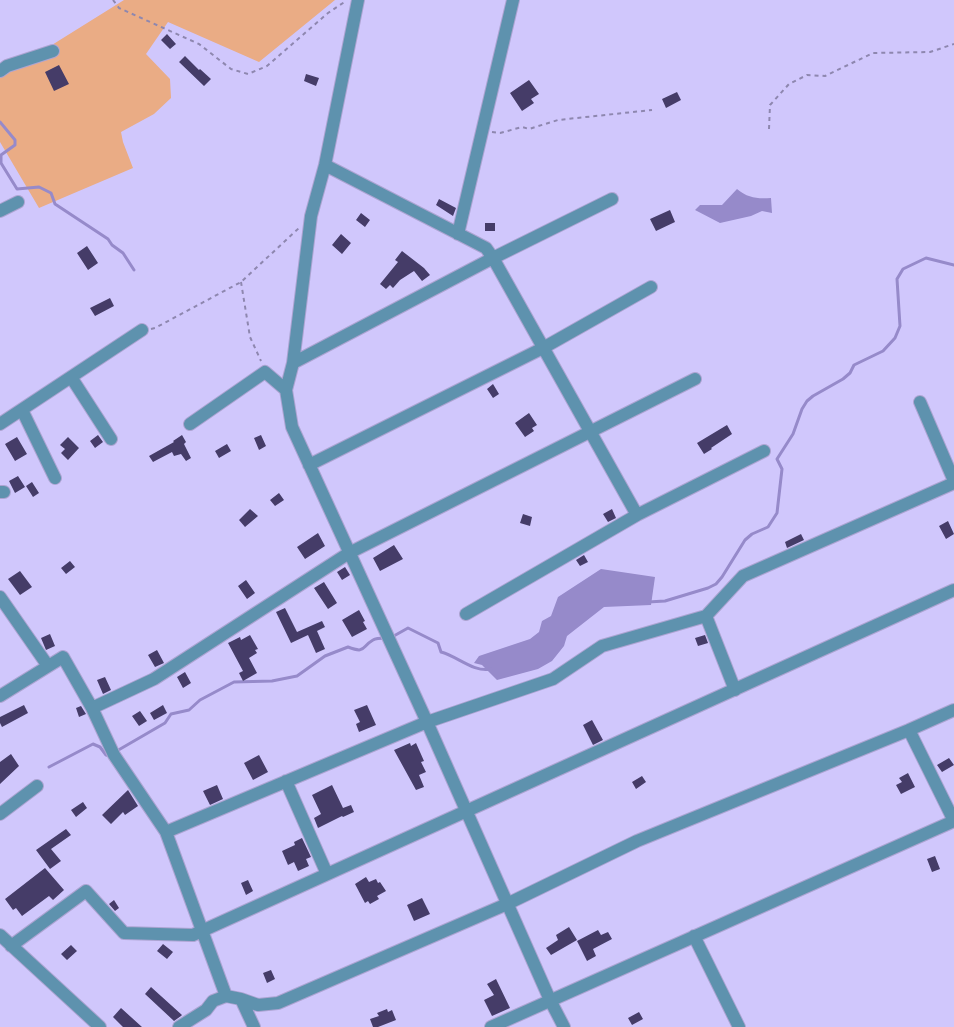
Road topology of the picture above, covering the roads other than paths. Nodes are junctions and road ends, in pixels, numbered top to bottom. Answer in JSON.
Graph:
{"nodes":[{"id":1,"x":358,"y":0,"type":"edge"},
{"id":2,"x":513,"y":0,"type":"edge"},
{"id":3,"x":53,"y":51,"type":"dead end"},
{"id":4,"x":0,"y":71,"type":"edge"},
{"id":5,"x":325,"y":165,"type":"junction"},
{"id":6,"x":612,"y":199,"type":"dead end"},
{"id":7,"x":18,"y":202,"type":"dead end"},
{"id":8,"x":0,"y":211,"type":"edge"},
{"id":9,"x":458,"y":234,"type":"junction"},
{"id":10,"x":493,"y":258,"type":"junction"},
{"id":11,"x":651,"y":287,"type":"dead end"},
{"id":12,"x":142,"y":330,"type":"road end"},
{"id":13,"x":543,"y":348,"type":"junction"},
{"id":14,"x":293,"y":363,"type":"junction"},
{"id":15,"x":71,"y":377,"type":"junction"},
{"id":16,"x":695,"y":379,"type":"dead end"},
{"id":17,"x":286,"y":390,"type":"junction"},
{"id":18,"x":920,"y":402,"type":"dead end"},
{"id":19,"x":22,"y":410,"type":"junction"},
{"id":20,"x":0,"y":424,"type":"edge"},
{"id":21,"x":190,"y":424,"type":"dead end"},
{"id":22,"x":590,"y":431,"type":"junction"},
{"id":23,"x":111,"y":439,"type":"dead end"},
{"id":24,"x":764,"y":450,"type":"dead end"},
{"id":25,"x":309,"y":465,"type":"junction"},
{"id":26,"x":55,"y":478,"type":"dead end"},
{"id":27,"x":954,"y":482,"type":"edge"},
{"id":28,"x":637,"y":515,"type":"junction"},
{"id":29,"x":349,"y":554,"type":"junction"},
{"id":30,"x":954,"y":590,"type":"edge"},
{"id":31,"x":0,"y":597,"type":"edge"},
{"id":32,"x":466,"y":614,"type":"dead end"},
{"id":33,"x":706,"y":616,"type":"junction"},
{"id":34,"x":48,"y":666,"type":"junction"},
{"id":35,"x":735,"y":690,"type":"junction"},
{"id":36,"x":0,"y":696,"type":"edge"},
{"id":37,"x":92,"y":708,"type":"junction"},
{"id":38,"x":954,"y":710,"type":"edge"},
{"id":39,"x":427,"y":722,"type":"junction"},
{"id":40,"x":909,"y":730,"type":"junction"},
{"id":41,"x":286,"y":781,"type":"junction"},
{"id":42,"x":37,"y":786,"type":"dead end"},
{"id":43,"x":466,"y":812,"type":"junction"},
{"id":44,"x":0,"y":814,"type":"edge"},
{"id":45,"x":954,"y":821,"type":"edge"},
{"id":46,"x":166,"y":832,"type":"junction"},
{"id":47,"x":327,"y":874,"type":"junction"},
{"id":48,"x":507,"y":904,"type":"junction"},
{"id":49,"x":203,"y":930,"type":"junction"},
{"id":50,"x":0,"y":935,"type":"edge"},
{"id":51,"x":694,"y":936,"type":"junction"},
{"id":52,"x":12,"y":946,"type":"junction"},
{"id":53,"x":226,"y":996,"type":"junction"},
{"id":54,"x":241,"y":999,"type":"junction"},
{"id":55,"x":550,"y":1000,"type":"junction"},
{"id":56,"x":100,"y":1027,"type":"edge"},
{"id":57,"x":179,"y":1027,"type":"edge"},
{"id":58,"x":254,"y":1027,"type":"edge"},
{"id":59,"x":491,"y":1027,"type":"edge"},
{"id":60,"x":564,"y":1027,"type":"edge"},
{"id":61,"x":739,"y":1027,"type":"edge"}],
"edges":[{"from":1,"to":5,"type":"street"},
{"from":2,"to":9,"type":"street"},
{"from":3,"to":4,"type":"street"},
{"from":5,"to":9,"type":"street"},
{"from":5,"to":14,"type":"street"},
{"from":6,"to":10,"type":"street"},
{"from":7,"to":8,"type":"street"},
{"from":9,"to":10,"type":"street"},
{"from":10,"to":13,"type":"street"},
{"from":10,"to":14,"type":"street"},
{"from":11,"to":13,"type":"street"},
{"from":12,"to":15,"type":"street"},
{"from":13,"to":22,"type":"street"},
{"from":13,"to":25,"type":"street"},
{"from":14,"to":17,"type":"street"},
{"from":15,"to":19,"type":"street"},
{"from":15,"to":23,"type":"street"},
{"from":16,"to":22,"type":"street"},
{"from":17,"to":21,"type":"street"},
{"from":17,"to":25,"type":"street"},
{"from":18,"to":27,"type":"street"},
{"from":19,"to":20,"type":"street"},
{"from":19,"to":26,"type":"street"},
{"from":22,"to":28,"type":"street"},
{"from":22,"to":29,"type":"street"},
{"from":24,"to":28,"type":"street"},
{"from":25,"to":29,"type":"street"},
{"from":27,"to":33,"type":"street"},
{"from":28,"to":32,"type":"street"},
{"from":29,"to":37,"type":"street"},
{"from":29,"to":39,"type":"street"},
{"from":30,"to":35,"type":"street"},
{"from":31,"to":34,"type":"street"},
{"from":33,"to":35,"type":"street"},
{"from":33,"to":39,"type":"street"},
{"from":34,"to":36,"type":"street"},
{"from":34,"to":37,"type":"street"},
{"from":35,"to":43,"type":"street"},
{"from":37,"to":46,"type":"street"},
{"from":38,"to":40,"type":"street"},
{"from":39,"to":41,"type":"street"},
{"from":39,"to":43,"type":"street"},
{"from":40,"to":45,"type":"street"},
{"from":40,"to":48,"type":"street"},
{"from":41,"to":46,"type":"street"},
{"from":41,"to":47,"type":"street"},
{"from":42,"to":44,"type":"street"},
{"from":43,"to":47,"type":"street"},
{"from":43,"to":48,"type":"street"},
{"from":45,"to":51,"type":"street"},
{"from":46,"to":49,"type":"street"},
{"from":47,"to":49,"type":"street"},
{"from":48,"to":54,"type":"street"},
{"from":48,"to":55,"type":"street"},
{"from":49,"to":52,"type":"street"},
{"from":49,"to":53,"type":"street"},
{"from":50,"to":52,"type":"street"},
{"from":51,"to":55,"type":"street"},
{"from":51,"to":61,"type":"street"},
{"from":52,"to":56,"type":"street"},
{"from":53,"to":54,"type":"street"},
{"from":53,"to":57,"type":"street"},
{"from":54,"to":58,"type":"street"},
{"from":55,"to":59,"type":"street"},
{"from":55,"to":60,"type":"street"}]}
